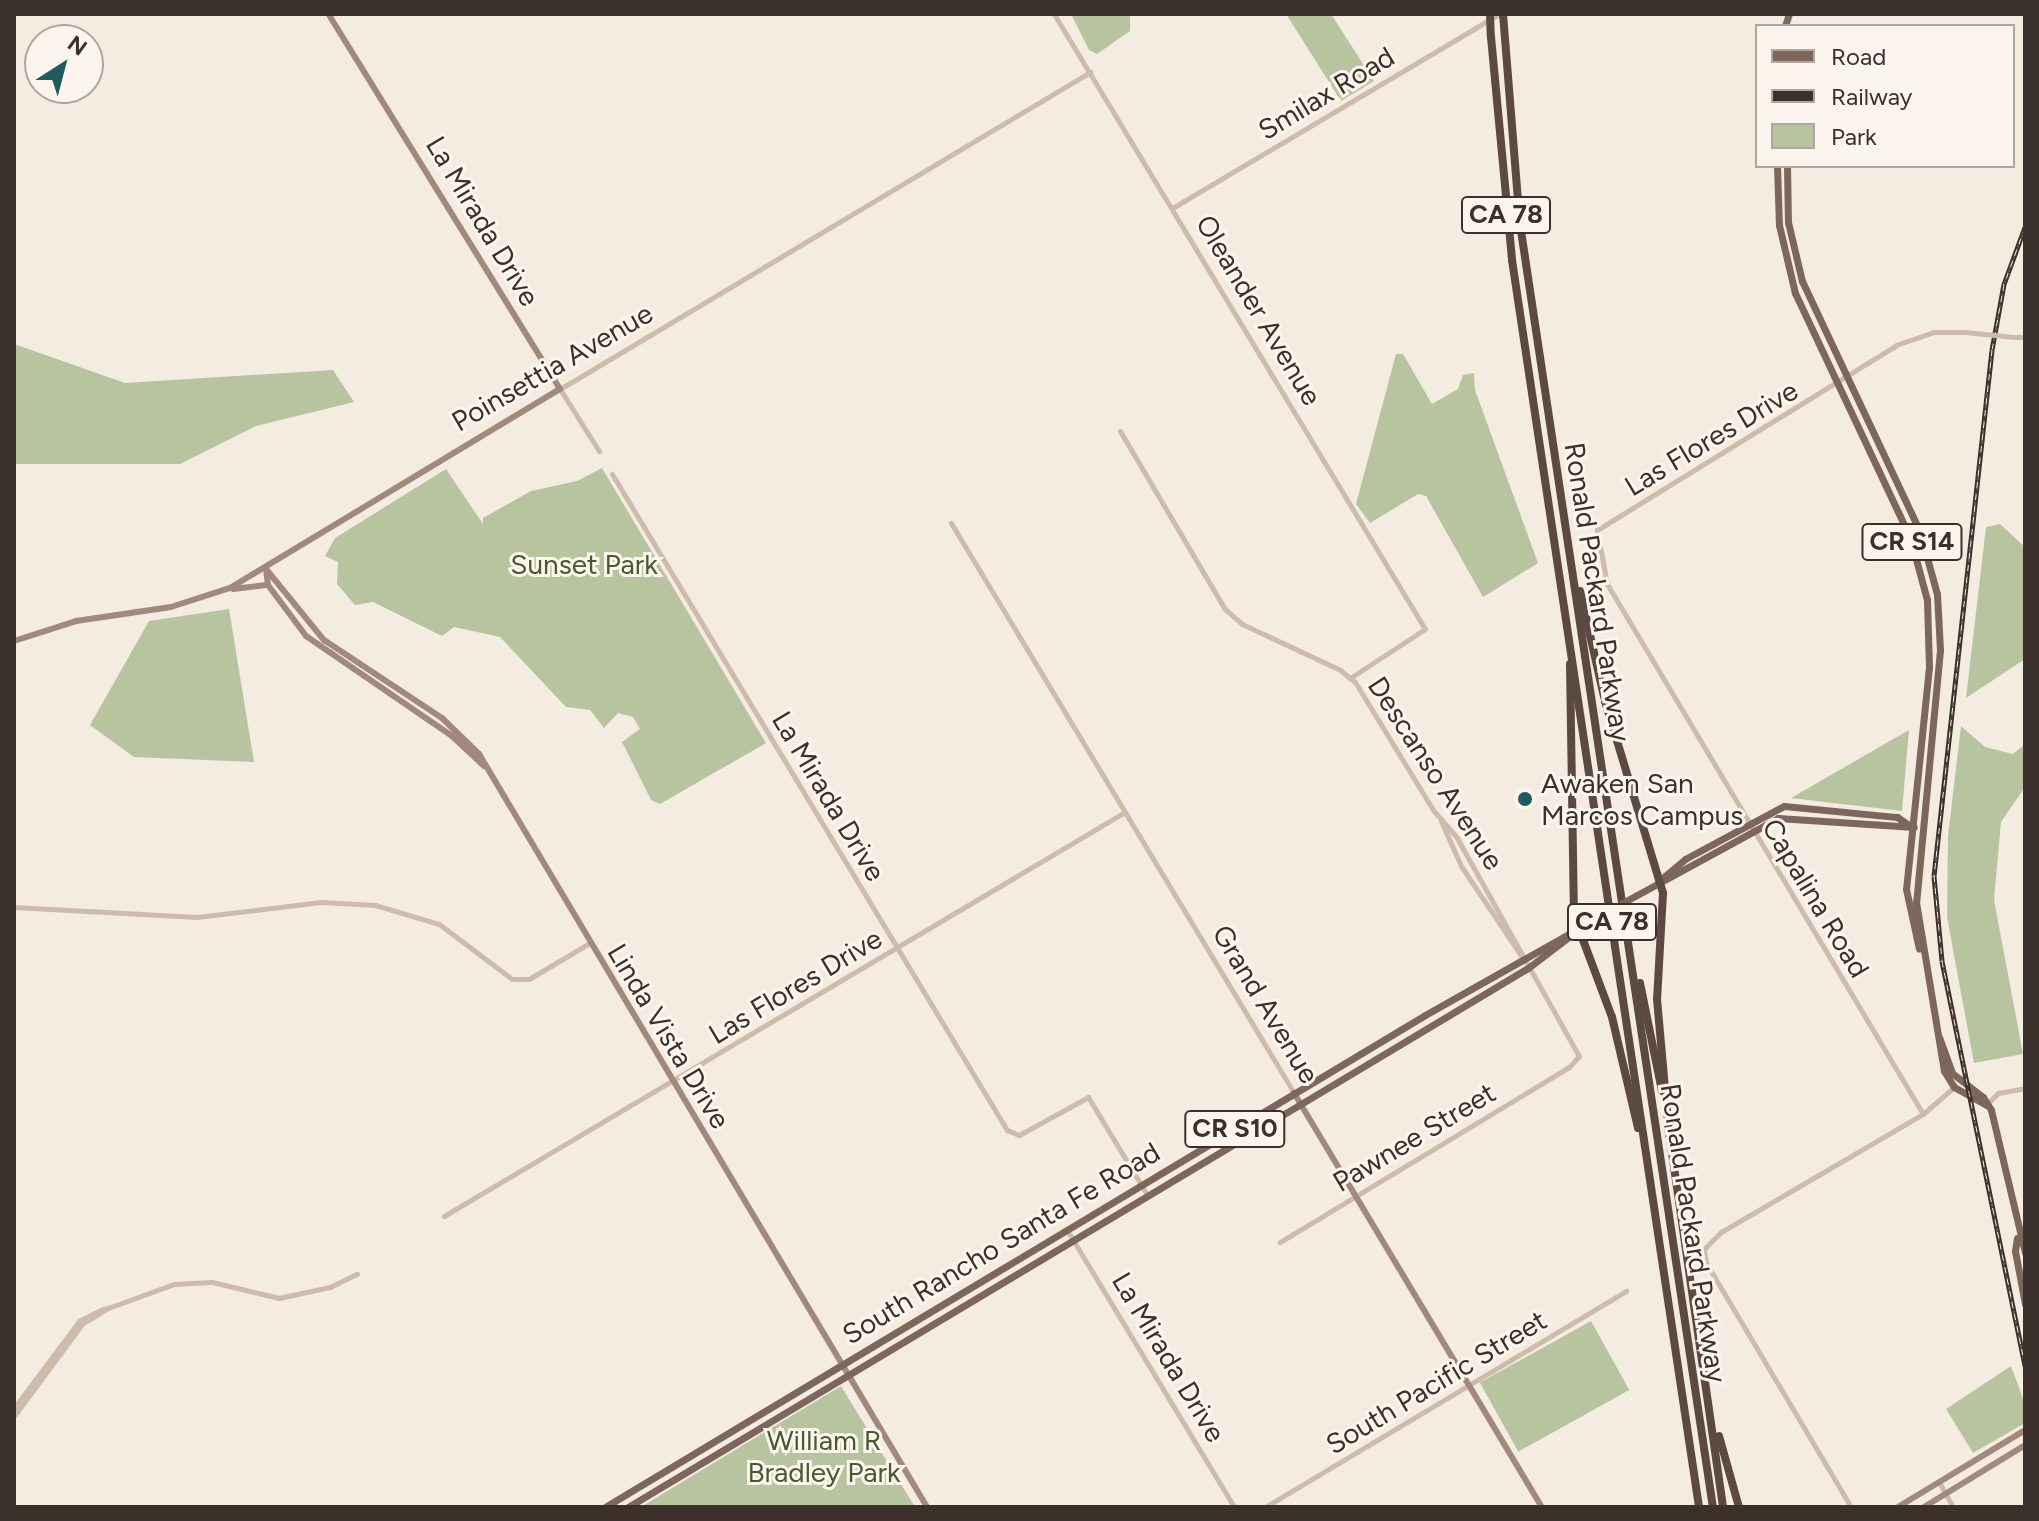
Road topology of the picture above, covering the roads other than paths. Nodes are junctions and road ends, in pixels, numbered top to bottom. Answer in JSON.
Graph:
{"nodes":[{"id":1,"x":328,"y":14,"type":"edge"},
{"id":2,"x":1054,"y":14,"type":"edge"},
{"id":3,"x":1490,"y":14,"type":"edge"},
{"id":4,"x":1501,"y":14,"type":"edge"},
{"id":5,"x":1090,"y":72,"type":"junction"},
{"id":6,"x":1777,"y":168,"type":"edge"},
{"id":7,"x":1787,"y":168,"type":"edge"},
{"id":8,"x":1174,"y":207,"type":"junction"},
{"id":9,"x":2025,"y":337,"type":"edge"},
{"id":10,"x":1846,"y":379,"type":"junction"},
{"id":11,"x":1837,"y":384,"type":"junction"},
{"id":12,"x":560,"y":389,"type":"junction"},
{"id":13,"x":1120,"y":431,"type":"dead end"},
{"id":14,"x":599,"y":451,"type":"dead end"},
{"id":15,"x":612,"y":474,"type":"dead end"},
{"id":16,"x":951,"y":523,"type":"dead end"},
{"id":17,"x":1597,"y":530,"type":"joint"},
{"id":18,"x":1567,"y":531,"type":"junction"},
{"id":19,"x":266,"y":569,"type":"junction"},
{"id":20,"x":268,"y":585,"type":"junction"},
{"id":21,"x":230,"y":588,"type":"junction"},
{"id":22,"x":14,"y":641,"type":"edge"},
{"id":23,"x":1572,"y":656,"type":"junction"},
{"id":24,"x":1350,"y":678,"type":"junction"},
{"id":25,"x":484,"y":766,"type":"junction"},
{"id":26,"x":1125,"y":812,"type":"junction"},
{"id":27,"x":1441,"y":820,"type":"junction"},
{"id":28,"x":1747,"y":822,"type":"junction"},
{"id":29,"x":1916,"y":827,"type":"junction"},
{"id":30,"x":1753,"y":831,"type":"junction"},
{"id":31,"x":1659,"y":882,"type":"junction"},
{"id":32,"x":14,"y":907,"type":"edge"},
{"id":33,"x":1625,"y":920,"type":"junction"},
{"id":34,"x":1579,"y":929,"type":"junction"},
{"id":35,"x":588,"y":944,"type":"junction"},
{"id":36,"x":897,"y":949,"type":"junction"},
{"id":37,"x":1522,"y":957,"type":"junction"},
{"id":38,"x":1528,"y":968,"type":"junction"},
{"id":39,"x":1938,"y":1035,"type":"junction"},
{"id":40,"x":1361,"y":1053,"type":"junction"},
{"id":41,"x":1569,"y":1067,"type":"joint"},
{"id":42,"x":1352,"y":1072,"type":"junction"},
{"id":43,"x":672,"y":1083,"type":"junction"},
{"id":44,"x":1954,"y":1087,"type":"junction"},
{"id":45,"x":2025,"y":1088,"type":"edge"},
{"id":46,"x":1294,"y":1093,"type":"junction"},
{"id":47,"x":1300,"y":1102,"type":"junction"},
{"id":48,"x":1986,"y":1105,"type":"junction"},
{"id":49,"x":1923,"y":1114,"type":"junction"},
{"id":50,"x":1669,"y":1134,"type":"junction"},
{"id":51,"x":1142,"y":1185,"type":"junction"},
{"id":52,"x":1652,"y":1187,"type":"junction"},
{"id":53,"x":1148,"y":1196,"type":"junction"},
{"id":54,"x":1356,"y":1196,"type":"junction"},
{"id":55,"x":444,"y":1216,"type":"dead end"},
{"id":56,"x":1066,"y":1229,"type":"junction"},
{"id":57,"x":2017,"y":1238,"type":"junction"},
{"id":58,"x":1073,"y":1240,"type":"junction"},
{"id":59,"x":1280,"y":1242,"type":"dead end"},
{"id":60,"x":2025,"y":1253,"type":"edge"},
{"id":61,"x":2016,"y":1257,"type":"junction"},
{"id":62,"x":357,"y":1274,"type":"dead end"},
{"id":63,"x":2025,"y":1281,"type":"edge"},
{"id":64,"x":1626,"y":1291,"type":"dead end"},
{"id":65,"x":2025,"y":1304,"type":"edge"},
{"id":66,"x":108,"y":1308,"type":"junction"},
{"id":67,"x":841,"y":1365,"type":"junction"},
{"id":68,"x":847,"y":1375,"type":"junction"},
{"id":69,"x":1470,"y":1385,"type":"junction"},
{"id":70,"x":1711,"y":1400,"type":"junction"},
{"id":71,"x":1684,"y":1401,"type":"junction"},
{"id":72,"x":14,"y":1408,"type":"edge"},
{"id":73,"x":14,"y":1416,"type":"edge"},
{"id":74,"x":2025,"y":1430,"type":"edge"},
{"id":75,"x":2025,"y":1445,"type":"edge"},
{"id":76,"x":1939,"y":1482,"type":"junction"},
{"id":77,"x":1945,"y":1494,"type":"junction"},
{"id":78,"x":605,"y":1507,"type":"edge"},
{"id":79,"x":628,"y":1507,"type":"edge"},
{"id":80,"x":927,"y":1507,"type":"edge"},
{"id":81,"x":1234,"y":1507,"type":"edge"},
{"id":82,"x":1265,"y":1507,"type":"edge"},
{"id":83,"x":1542,"y":1507,"type":"edge"},
{"id":84,"x":1693,"y":1507,"type":"edge"},
{"id":85,"x":1699,"y":1507,"type":"edge"},
{"id":86,"x":1713,"y":1507,"type":"edge"},
{"id":87,"x":1723,"y":1507,"type":"edge"},
{"id":88,"x":1739,"y":1507,"type":"edge"},
{"id":89,"x":1851,"y":1507,"type":"edge"},
{"id":90,"x":1898,"y":1507,"type":"edge"},
{"id":91,"x":1924,"y":1507,"type":"edge"},
{"id":92,"x":1953,"y":1507,"type":"edge"}],
"edges":[{"from":1,"to":12,"type":"main road","name":"La Mirada Drive"},
{"from":2,"to":5,"type":"street","name":"Oleander Avenue"},
{"from":3,"to":23,"type":"highway","name":"Ronald Packard Parkway","number":"CA 78","bridge":true},
{"from":4,"to":8,"type":"street","name":"Smilax Road"},
{"from":4,"to":18,"type":"highway","name":"Ronald Packard Parkway","number":"CA 78"},
{"from":5,"to":8,"type":"street","name":"Oleander Avenue"},
{"from":5,"to":12,"type":"street","name":"Poinsettia Avenue"},
{"from":6,"to":11,"type":"main road","number":"CR S14"},
{"from":7,"to":10,"type":"main road","number":"CR S14"},
{"from":8,"to":24,"type":"street","name":"Oleander Avenue"},
{"from":9,"to":10,"type":"street","name":"Las Flores Drive","bridge":true},
{"from":10,"to":11,"type":"street","name":"Las Flores Drive"},
{"from":10,"to":29,"type":"main road","number":"CR S14"},
{"from":11,"to":17,"type":"street","name":"Las Flores Drive"},
{"from":11,"to":29,"type":"main road","number":"CR S14"},
{"from":12,"to":14,"type":"street","name":"La Mirada Drive"},
{"from":12,"to":19,"type":"main road","name":"Poinsettia Avenue"},
{"from":13,"to":24,"type":"street","name":"Descanso Avenue"},
{"from":15,"to":36,"type":"street","name":"La Mirada Drive"},
{"from":16,"to":26,"type":"street","name":"Grand Avenue"},
{"from":17,"to":28,"type":"street","name":"Capalina Road"},
{"from":18,"to":31,"type":"highway"},
{"from":18,"to":33,"type":"highway","name":"Ronald Packard Parkway","number":"CA 78"},
{"from":19,"to":20,"type":"main road"},
{"from":19,"to":21,"type":"main road","name":"Poinsettia Avenue"},
{"from":19,"to":25,"type":"main road"},
{"from":20,"to":21,"type":"main road"},
{"from":20,"to":25,"type":"main road"},
{"from":21,"to":22,"type":"main road","name":"Poinsettia Avenue"},
{"from":23,"to":34,"type":"highway"},
{"from":23,"to":52,"type":"highway","name":"Ronald Packard Parkway","number":"CA 78"},
{"from":24,"to":27,"type":"street","name":"Descanso Avenue"},
{"from":25,"to":35,"type":"main road"},
{"from":26,"to":36,"type":"street","name":"Las Flores Drive"},
{"from":26,"to":46,"type":"street","name":"Grand Avenue"},
{"from":27,"to":37,"type":"street","name":"Descanso Avenue"},
{"from":27,"to":37,"type":"street"},
{"from":28,"to":29,"type":"main road","number":"CR S10"},
{"from":28,"to":30,"type":"street","name":"Capalina Road"},
{"from":28,"to":31,"type":"main road","number":"CR S10"},
{"from":29,"to":30,"type":"main road","number":"CR S10"},
{"from":29,"to":39,"type":"main road","number":"CR S14"},
{"from":30,"to":31,"type":"main road","number":"CR S10"},
{"from":30,"to":49,"type":"street","name":"Capalina Road"},
{"from":31,"to":34,"type":"main road","number":"CR S10","bridge":true},
{"from":31,"to":50,"type":"highway"},
{"from":32,"to":35,"type":"street","name":"Linda Vista Drive"},
{"from":33,"to":50,"type":"highway"},
{"from":33,"to":86,"type":"highway","name":"Ronald Packard Parkway","number":"CA 78"},
{"from":34,"to":37,"type":"main road","name":"South Rancho Santa Fe Road","number":"CR S10"},
{"from":34,"to":38,"type":"main road","name":"South Rancho Santa Fe Road","number":"CR S10"},
{"from":34,"to":52,"type":"highway"},
{"from":35,"to":43,"type":"main road","name":"Linda Vista Drive"},
{"from":36,"to":43,"type":"street","name":"Las Flores Drive"},
{"from":36,"to":51,"type":"street","name":"La Mirada Drive"},
{"from":37,"to":38,"type":"street","name":"Descanso Avenue"},
{"from":37,"to":40,"type":"main road","name":"South Rancho Santa Fe Road","number":"CR S10"},
{"from":38,"to":41,"type":"street","name":"Descanso Avenue"},
{"from":38,"to":42,"type":"main road","name":"South Rancho Santa Fe Road","number":"CR S10"},
{"from":39,"to":44,"type":"main road","number":"CR S14"},
{"from":39,"to":48,"type":"main road","number":"CR S14"},
{"from":40,"to":42,"type":"main road"},
{"from":40,"to":46,"type":"main road","name":"South Rancho Santa Fe Road","number":"CR S10"},
{"from":41,"to":54,"type":"street","name":"Pawnee Street"},
{"from":42,"to":47,"type":"main road","name":"South Rancho Santa Fe Road","number":"CR S10"},
{"from":43,"to":55,"type":"street","name":"Las Flores Drive"},
{"from":43,"to":67,"type":"main road","name":"Linda Vista Drive"},
{"from":44,"to":48,"type":"main road"},
{"from":44,"to":49,"type":"street"},
{"from":45,"to":48,"type":"street"},
{"from":46,"to":47,"type":"main road","name":"Grand Avenue"},
{"from":46,"to":51,"type":"main road","name":"South Rancho Santa Fe Road","number":"CR S10"},
{"from":47,"to":53,"type":"main road","name":"South Rancho Santa Fe Road","number":"CR S10"},
{"from":47,"to":54,"type":"main road","name":"Grand Avenue"},
{"from":48,"to":57,"type":"main road","number":"CR S14"},
{"from":49,"to":89,"type":"street"},
{"from":50,"to":70,"type":"highway"},
{"from":51,"to":53,"type":"street"},
{"from":51,"to":56,"type":"main road","name":"South Rancho Santa Fe Road","number":"CR S10"},
{"from":52,"to":71,"type":"highway","name":"Ronald Packard Parkway","number":"CA 78"},
{"from":53,"to":58,"type":"main road","name":"South Rancho Santa Fe Road","number":"CR S10"},
{"from":54,"to":59,"type":"street","name":"Pawnee Street"},
{"from":54,"to":69,"type":"main road","name":"Grand Avenue"},
{"from":56,"to":58,"type":"street","name":"La Mirada Drive"},
{"from":56,"to":67,"type":"main road","name":"South Rancho Santa Fe Road","number":"CR S10"},
{"from":57,"to":60,"type":"main road","number":"CR S14"},
{"from":57,"to":61,"type":"main road","number":"CR S14"},
{"from":58,"to":68,"type":"main road","name":"South Rancho Santa Fe Road","number":"CR S10"},
{"from":58,"to":81,"type":"street","name":"La Mirada Drive"},
{"from":61,"to":63,"type":"main road"},
{"from":61,"to":65,"type":"main road","number":"CR S14"},
{"from":62,"to":66,"type":"street"},
{"from":64,"to":69,"type":"street","name":"South Pacific Street"},
{"from":66,"to":72,"type":"street"},
{"from":66,"to":73,"type":"street"},
{"from":67,"to":68,"type":"main road","name":"Linda Vista Drive"},
{"from":67,"to":78,"type":"main road","name":"South Rancho Santa Fe Road","number":"CR S10"},
{"from":68,"to":79,"type":"main road","name":"South Rancho Santa Fe Road","number":"CR S10"},
{"from":68,"to":80,"type":"main road","name":"Linda Vista Drive"},
{"from":69,"to":82,"type":"street","name":"South Pacific Street"},
{"from":69,"to":83,"type":"main road","name":"Grand Avenue"},
{"from":70,"to":87,"type":"highway"},
{"from":70,"to":88,"type":"highway"},
{"from":71,"to":84,"type":"highway"},
{"from":71,"to":85,"type":"highway","name":"Ronald Packard Parkway","number":"CA 78"},
{"from":74,"to":76,"type":"main road"},
{"from":75,"to":77,"type":"main road"},
{"from":76,"to":77,"type":"street"},
{"from":76,"to":90,"type":"main road"},
{"from":77,"to":91,"type":"main road"},
{"from":77,"to":92,"type":"street"}]}
